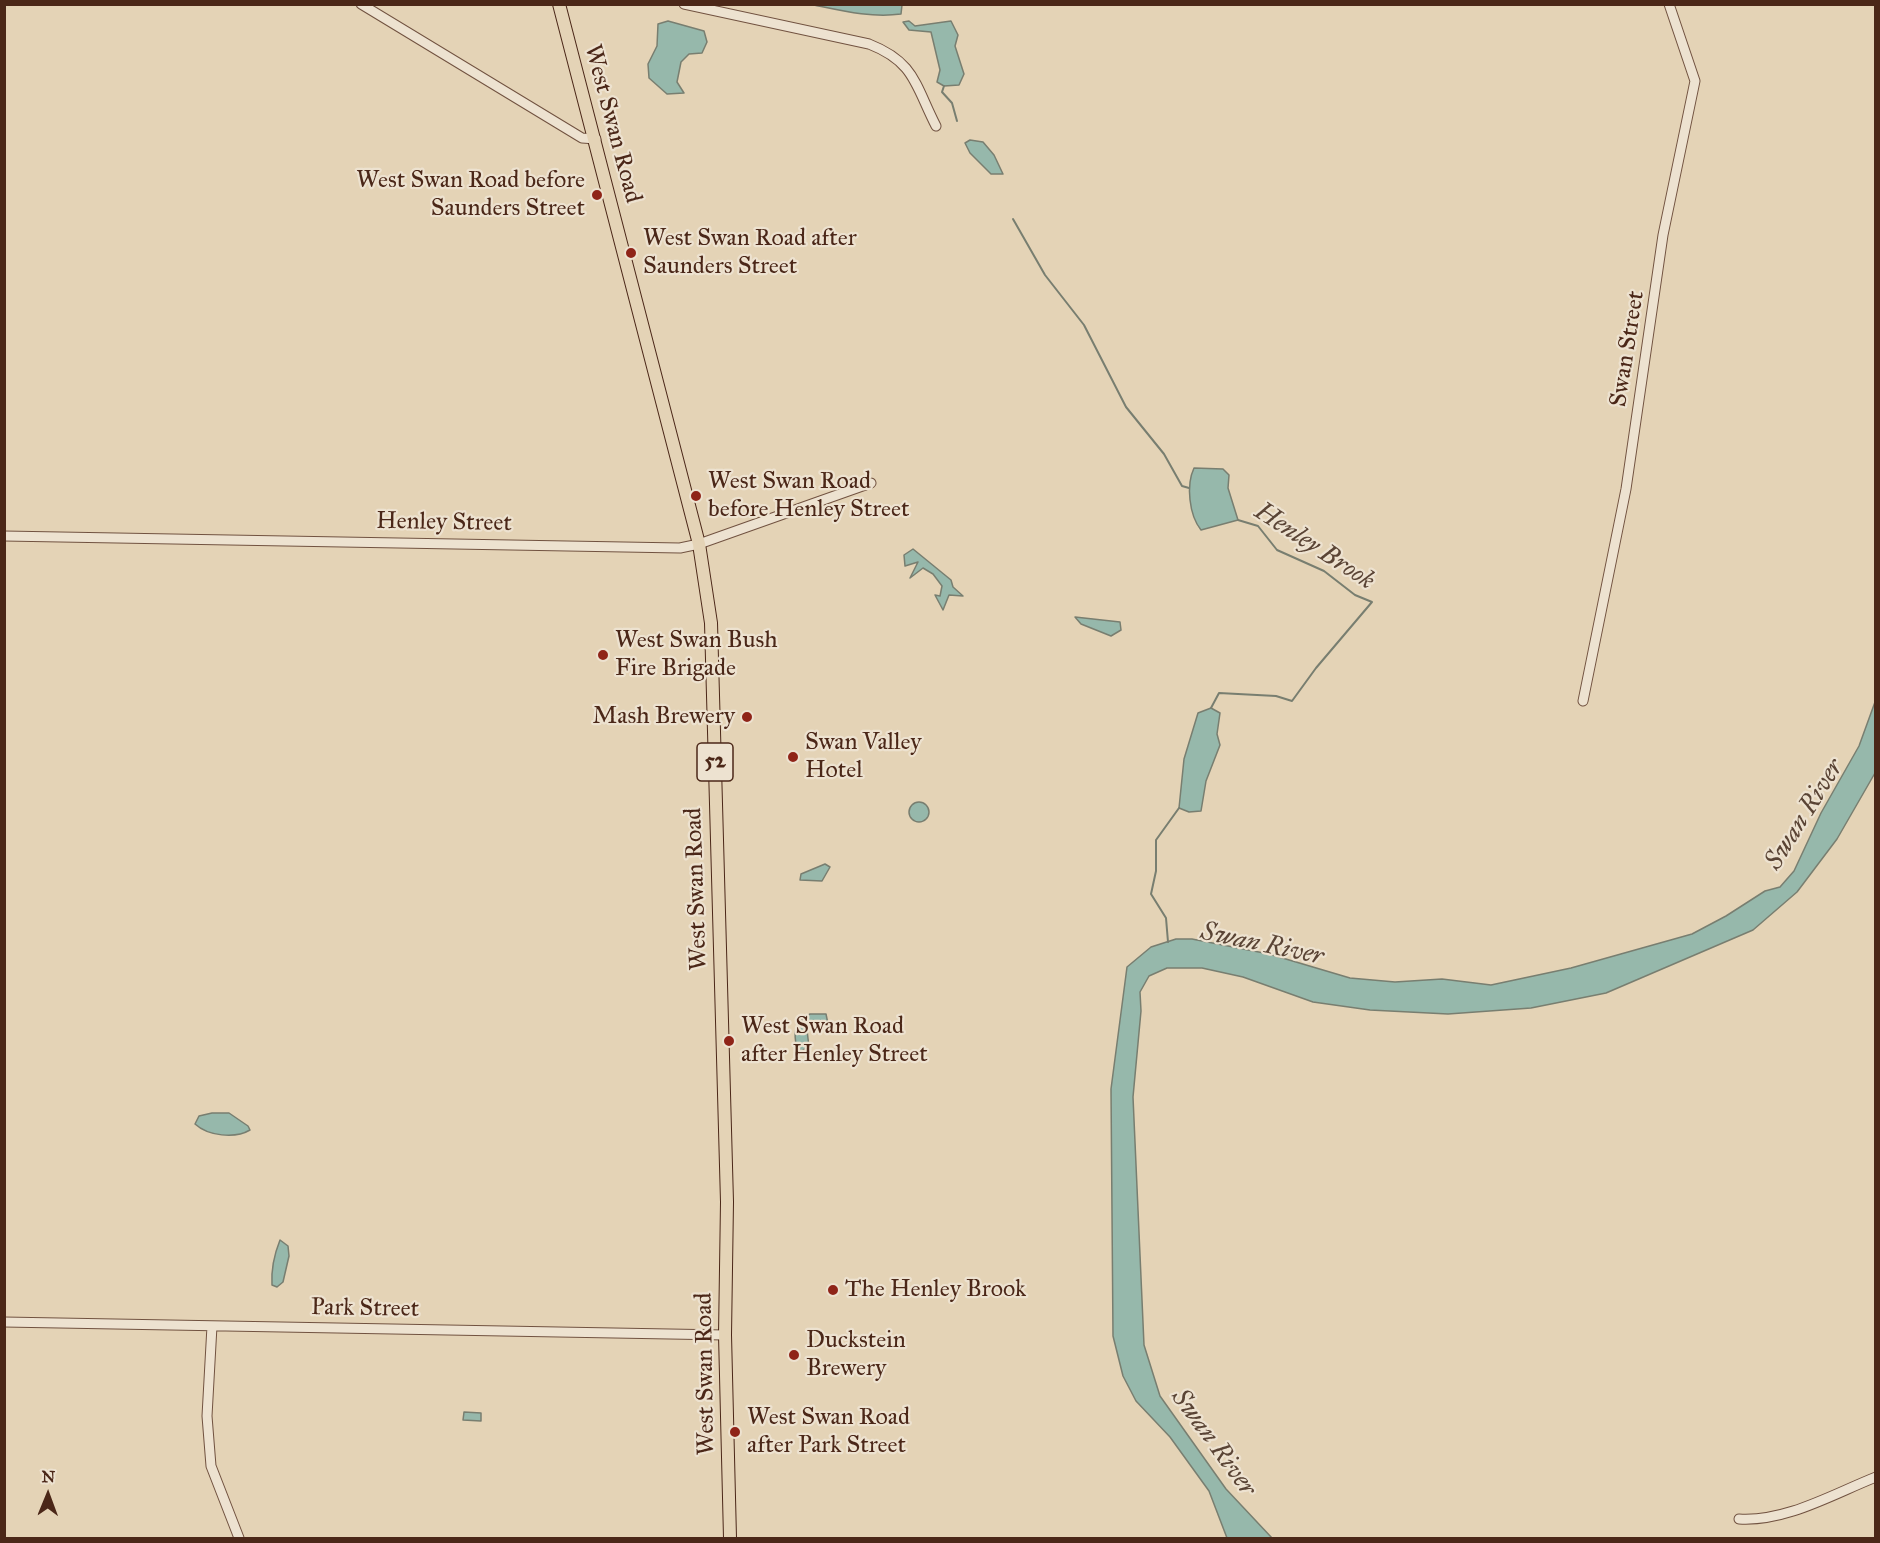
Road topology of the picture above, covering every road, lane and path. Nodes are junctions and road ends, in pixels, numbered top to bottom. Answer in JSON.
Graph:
{"nodes":[{"id":1,"x":361,"y":4,"type":"edge"},
{"id":2,"x":559,"y":4,"type":"edge"},
{"id":3,"x":684,"y":4,"type":"edge"},
{"id":4,"x":1669,"y":4,"type":"edge"},
{"id":5,"x":936,"y":126,"type":"dead end"},
{"id":6,"x":596,"y":139,"type":"junction"},
{"id":7,"x":871,"y":483,"type":"dead end"},
{"id":8,"x":4,"y":536,"type":"edge"},
{"id":9,"x":699,"y":544,"type":"junction"},
{"id":10,"x":1583,"y":701,"type":"dead end"},
{"id":11,"x":4,"y":1322,"type":"edge"},
{"id":12,"x":213,"y":1326,"type":"junction"},
{"id":13,"x":725,"y":1335,"type":"junction"},
{"id":14,"x":1875,"y":1477,"type":"edge"},
{"id":15,"x":1739,"y":1519,"type":"dead end"},
{"id":16,"x":238,"y":1539,"type":"edge"},
{"id":17,"x":730,"y":1539,"type":"edge"}],
"edges":[{"from":1,"to":6,"type":"street"},
{"from":2,"to":6,"type":"main road","name":"West Swan Road","number":"52"},
{"from":3,"to":5,"type":"street"},
{"from":4,"to":10,"type":"street","name":"Swan Street"},
{"from":6,"to":9,"type":"main road","name":"West Swan Road","number":"52"},
{"from":7,"to":9,"type":"street","name":"Henley Street"},
{"from":8,"to":9,"type":"street","name":"Henley Street"},
{"from":9,"to":13,"type":"main road","name":"West Swan Road","number":"52"},
{"from":11,"to":12,"type":"street","name":"Park Street"},
{"from":12,"to":13,"type":"street","name":"Park Street"},
{"from":12,"to":16,"type":"street"},
{"from":13,"to":17,"type":"main road","name":"West Swan Road","number":"52"},
{"from":14,"to":15,"type":"street"}]}
